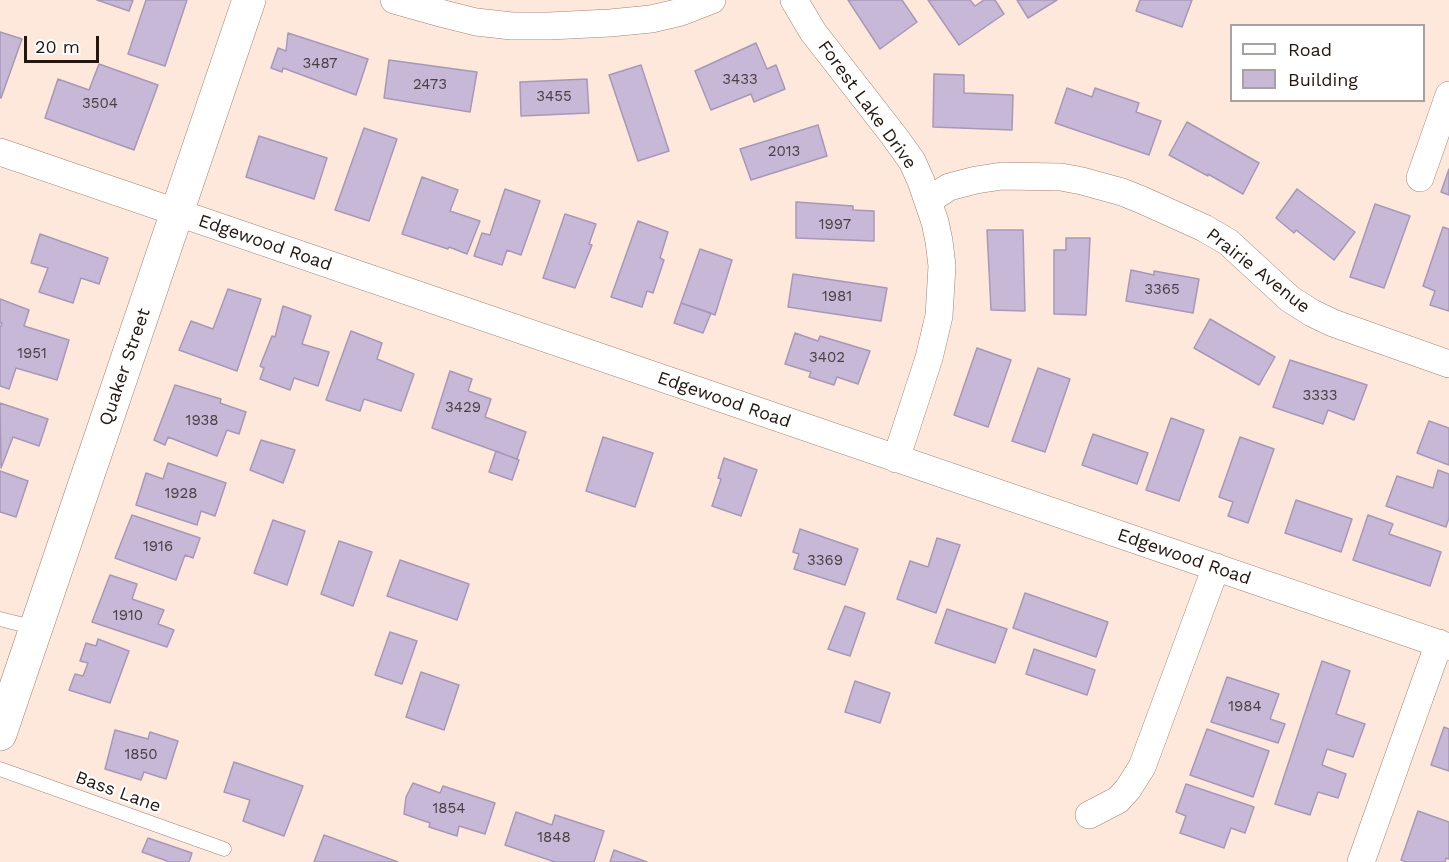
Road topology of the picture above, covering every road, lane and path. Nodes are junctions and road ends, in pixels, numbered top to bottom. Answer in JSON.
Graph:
{"nodes":[{"id":1,"x":249,"y":0,"type":"edge"},
{"id":2,"x":394,"y":0,"type":"edge"},
{"id":3,"x":712,"y":0,"type":"edge"},
{"id":4,"x":794,"y":0,"type":"edge"},
{"id":5,"x":1449,"y":94,"type":"edge"},
{"id":6,"x":0,"y":152,"type":"edge"},
{"id":7,"x":1420,"y":178,"type":"dead end"},
{"id":8,"x":929,"y":200,"type":"junction"},
{"id":9,"x":177,"y":213,"type":"junction"},
{"id":10,"x":1449,"y":364,"type":"edge"},
{"id":11,"x":896,"y":459,"type":"junction"},
{"id":12,"x":1216,"y":567,"type":"junction"},
{"id":13,"x":0,"y":619,"type":"edge"},
{"id":14,"x":36,"y":628,"type":"junction"},
{"id":15,"x":1444,"y":645,"type":"edge"},
{"id":16,"x":0,"y":734,"type":"edge"},
{"id":17,"x":0,"y":769,"type":"edge"},
{"id":18,"x":1089,"y":815,"type":"dead end"},
{"id":19,"x":224,"y":849,"type":"dead end"},
{"id":20,"x":1361,"y":862,"type":"edge"}],
"edges":[{"from":1,"to":9,"type":"street","name":"Quaker Street"},
{"from":2,"to":3,"type":"street"},
{"from":4,"to":8,"type":"street","name":"Forest Lake Drive"},
{"from":5,"to":7,"type":"street"},
{"from":6,"to":9,"type":"street","name":"Edgewood Road"},
{"from":8,"to":10,"type":"street","name":"Prairie Avenue"},
{"from":8,"to":11,"type":"street","name":"Forest Lake Drive"},
{"from":9,"to":11,"type":"street","name":"Edgewood Road"},
{"from":9,"to":14,"type":"street","name":"Quaker Street"},
{"from":11,"to":12,"type":"street","name":"Edgewood Road"},
{"from":12,"to":15,"type":"street","name":"Edgewood Road"},
{"from":12,"to":18,"type":"street"},
{"from":13,"to":14,"type":"lane"},
{"from":14,"to":16,"type":"street","name":"Quaker Street"},
{"from":15,"to":20,"type":"street"},
{"from":17,"to":19,"type":"lane","name":"Bass Lane"}]}
